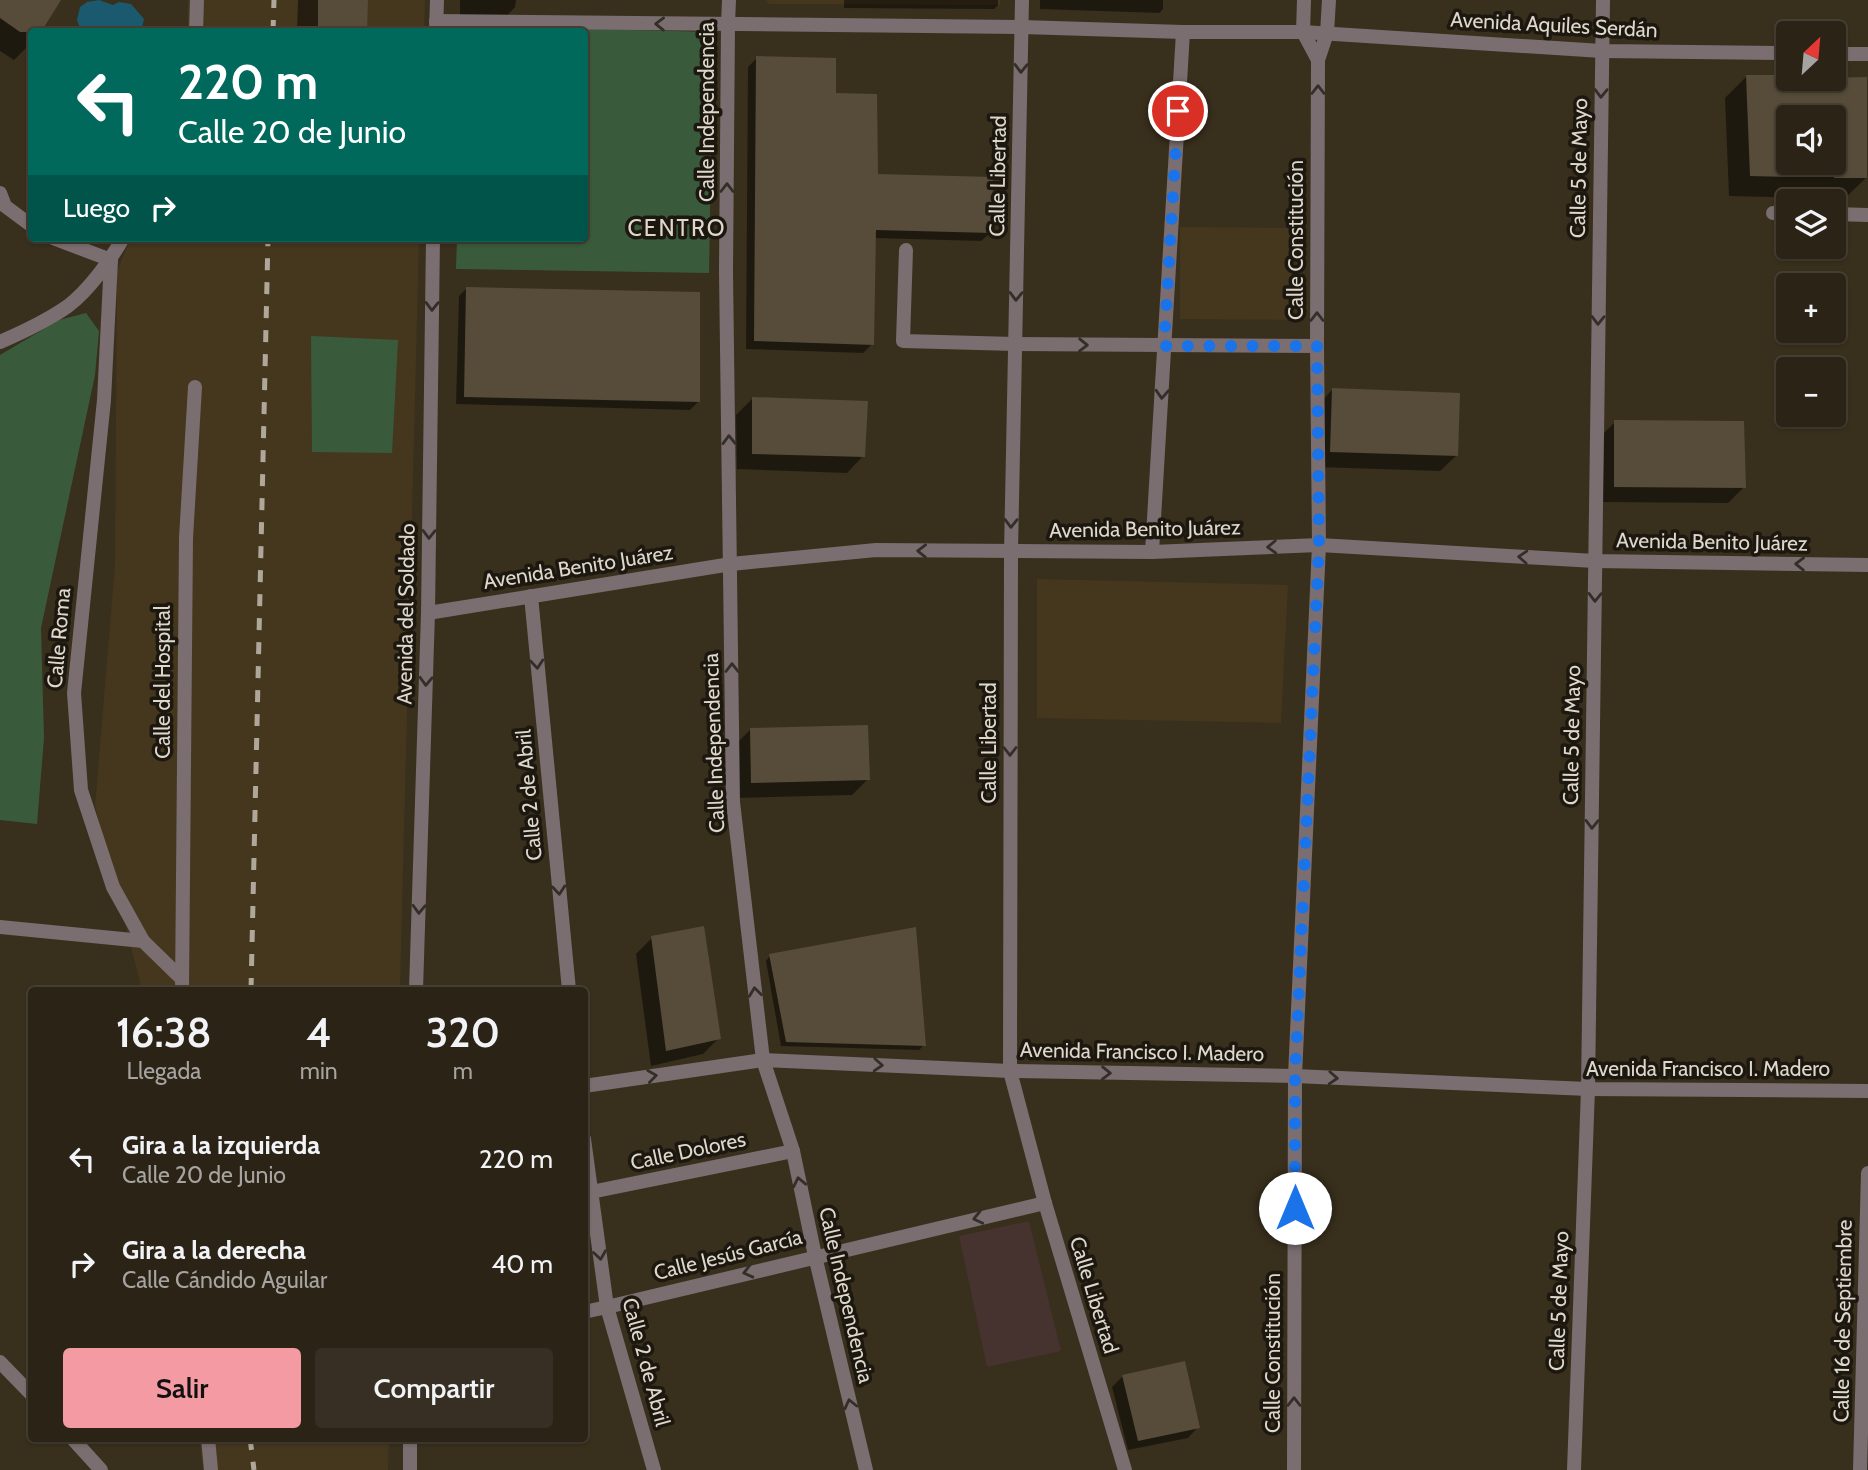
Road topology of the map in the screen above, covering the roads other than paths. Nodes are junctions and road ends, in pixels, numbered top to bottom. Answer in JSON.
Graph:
{"nodes":[{"id":1,"x":197,"y":0,"type":"edge"},
{"id":2,"x":437,"y":0,"type":"edge"},
{"id":3,"x":729,"y":0,"type":"edge"},
{"id":4,"x":1022,"y":0,"type":"edge"},
{"id":5,"x":1304,"y":0,"type":"edge"},
{"id":6,"x":1328,"y":0,"type":"edge"},
{"id":7,"x":1603,"y":0,"type":"edge"},
{"id":8,"x":728,"y":24,"type":"junction"},
{"id":9,"x":436,"y":26,"type":"edge"},
{"id":10,"x":1022,"y":27,"type":"junction"},
{"id":11,"x":196,"y":28,"type":"edge"},
{"id":12,"x":1183,"y":32,"type":"junction"},
{"id":13,"x":1303,"y":32,"type":"junction"},
{"id":14,"x":1327,"y":33,"type":"junction"},
{"id":15,"x":1601,"y":51,"type":"junction"},
{"id":16,"x":1776,"y":53,"type":"edge"},
{"id":17,"x":1846,"y":54,"type":"edge"},
{"id":18,"x":1868,"y":54,"type":"edge"},
{"id":19,"x":1318,"y":60,"type":"junction"},
{"id":20,"x":2,"y":202,"type":"edge"},
{"id":21,"x":1846,"y":214,"type":"edge"},
{"id":22,"x":1868,"y":215,"type":"edge"},
{"id":23,"x":28,"y":223,"type":"edge"},
{"id":24,"x":64,"y":242,"type":"edge"},
{"id":25,"x":121,"y":242,"type":"edge"},
{"id":26,"x":433,"y":242,"type":"edge"},
{"id":27,"x":906,"y":250,"type":"dead end"},
{"id":28,"x":111,"y":260,"type":"junction"},
{"id":29,"x":0,"y":342,"type":"edge"},
{"id":30,"x":1015,"y":344,"type":"junction"},
{"id":31,"x":1164,"y":346,"type":"junction"},
{"id":32,"x":1317,"y":346,"type":"junction"},
{"id":33,"x":195,"y":387,"type":"dead end"},
{"id":34,"x":1319,"y":545,"type":"junction"},
{"id":35,"x":1010,"y":552,"type":"junction"},
{"id":36,"x":1152,"y":552,"type":"junction"},
{"id":37,"x":1595,"y":561,"type":"junction"},
{"id":38,"x":731,"y":564,"type":"junction"},
{"id":39,"x":1868,"y":565,"type":"edge"},
{"id":40,"x":531,"y":596,"type":"junction"},
{"id":41,"x":428,"y":613,"type":"junction"},
{"id":42,"x":0,"y":927,"type":"edge"},
{"id":43,"x":143,"y":941,"type":"junction"},
{"id":44,"x":182,"y":985,"type":"edge"},
{"id":45,"x":416,"y":987,"type":"edge"},
{"id":46,"x":569,"y":987,"type":"edge"},
{"id":47,"x":763,"y":1060,"type":"junction"},
{"id":48,"x":1010,"y":1071,"type":"junction"},
{"id":49,"x":1295,"y":1076,"type":"junction"},
{"id":50,"x":588,"y":1085,"type":"edge"},
{"id":51,"x":1588,"y":1089,"type":"junction"},
{"id":52,"x":1868,"y":1091,"type":"edge"},
{"id":53,"x":793,"y":1151,"type":"junction"},
{"id":54,"x":588,"y":1169,"type":"edge"},
{"id":55,"x":1868,"y":1173,"type":"edge"},
{"id":56,"x":591,"y":1192,"type":"junction"},
{"id":57,"x":1045,"y":1203,"type":"junction"},
{"id":58,"x":815,"y":1256,"type":"junction"},
{"id":59,"x":607,"y":1307,"type":"junction"},
{"id":60,"x":588,"y":1310,"type":"edge"},
{"id":61,"x":0,"y":1362,"type":"edge"},
{"id":62,"x":28,"y":1391,"type":"edge"},
{"id":63,"x":76,"y":1442,"type":"edge"},
{"id":64,"x":208,"y":1442,"type":"edge"},
{"id":65,"x":410,"y":1442,"type":"edge"},
{"id":66,"x":101,"y":1470,"type":"edge"},
{"id":67,"x":211,"y":1470,"type":"edge"},
{"id":68,"x":410,"y":1470,"type":"edge"},
{"id":69,"x":654,"y":1470,"type":"edge"},
{"id":70,"x":866,"y":1470,"type":"edge"},
{"id":71,"x":1125,"y":1470,"type":"edge"},
{"id":72,"x":1294,"y":1470,"type":"edge"},
{"id":73,"x":1574,"y":1470,"type":"edge"},
{"id":74,"x":1860,"y":1470,"type":"edge"}],
"edges":[{"from":1,"to":11,"type":"street"},
{"from":2,"to":9,"type":"street"},
{"from":3,"to":8,"type":"street","name":"Calle Independencia"},
{"from":4,"to":10,"type":"street","name":"Calle Libertad"},
{"from":5,"to":13,"type":"street","name":"Calle Constitución"},
{"from":6,"to":14,"type":"street","name":"Calle Constitución"},
{"from":7,"to":15,"type":"street","name":"Calle 5 de Mayo"},
{"from":8,"to":9,"type":"street","name":"Avenida Aquiles Serdán","one_way":true},
{"from":8,"to":10,"type":"street","name":"Avenida Aquiles Serdán"},
{"from":38,"to":8,"type":"street","name":"Calle Independencia","one_way":true},
{"from":10,"to":12,"type":"street","name":"Avenida Aquiles Serdán"},
{"from":10,"to":30,"type":"street","name":"Calle Libertad","one_way":true},
{"from":12,"to":13,"type":"street","name":"Avenida Aquiles Serdán"},
{"from":12,"to":31,"type":"street"},
{"from":13,"to":14,"type":"street","name":"Avenida Aquiles Serdán"},
{"from":13,"to":19,"type":"street","name":"Calle Constitución"},
{"from":14,"to":15,"type":"street","name":"Avenida Aquiles Serdán"},
{"from":14,"to":19,"type":"street","name":"Calle Constitución"},
{"from":15,"to":16,"type":"street","name":"Avenida Aquiles Serdán"},
{"from":15,"to":37,"type":"street","name":"Calle 5 de Mayo","one_way":true},
{"from":17,"to":18,"type":"street"},
{"from":32,"to":19,"type":"street","name":"Calle Constitución","one_way":true},
{"from":20,"to":23,"type":"street"},
{"from":21,"to":22,"type":"street"},
{"from":24,"to":28,"type":"street"},
{"from":25,"to":28,"type":"street"},
{"from":26,"to":41,"type":"street","name":"Avenida del Soldado","one_way":true},
{"from":27,"to":30,"type":"street"},
{"from":28,"to":29,"type":"street"},
{"from":28,"to":43,"type":"street","name":"Calle Roma"},
{"from":30,"to":31,"type":"street","one_way":true},
{"from":30,"to":35,"type":"street","name":"Calle Libertad","one_way":true},
{"from":31,"to":32,"type":"street"},
{"from":31,"to":36,"type":"street","one_way":true},
{"from":32,"to":34,"type":"street","name":"Calle Constitución"},
{"from":33,"to":44,"type":"street","name":"Calle del Hospital"},
{"from":34,"to":36,"type":"street","name":"Avenida Benito Juárez","one_way":true},
{"from":37,"to":34,"type":"street","name":"Avenida Benito Juárez","one_way":true},
{"from":34,"to":49,"type":"street","name":"Calle Constitución"},
{"from":35,"to":36,"type":"street","name":"Avenida Benito Juárez"},
{"from":35,"to":38,"type":"street","name":"Avenida Benito Juárez","one_way":true},
{"from":35,"to":48,"type":"street","name":"Calle Libertad","one_way":true},
{"from":39,"to":37,"type":"street","name":"Avenida Benito Juárez","one_way":true},
{"from":37,"to":51,"type":"street","name":"Calle 5 de Mayo","one_way":true},
{"from":38,"to":40,"type":"street","name":"Avenida Benito Juárez"},
{"from":47,"to":38,"type":"street","name":"Calle Independencia","one_way":true},
{"from":40,"to":41,"type":"street","name":"Avenida Benito Juárez"},
{"from":40,"to":46,"type":"street","name":"Calle 2 de Abril","one_way":true},
{"from":41,"to":45,"type":"street","name":"Avenida del Soldado","one_way":true},
{"from":42,"to":43,"type":"street"},
{"from":43,"to":44,"type":"street","name":"Calle Roma"},
{"from":47,"to":48,"type":"street","name":"Avenida Francisco I. Madero","one_way":true},
{"from":50,"to":47,"type":"street","name":"Avenida Francisco I. Madero","one_way":true},
{"from":47,"to":53,"type":"street","name":"Calle Independencia"},
{"from":48,"to":49,"type":"street","name":"Avenida Francisco I. Madero","one_way":true},
{"from":48,"to":57,"type":"street","name":"Calle Libertad"},
{"from":49,"to":51,"type":"street","name":"Avenida Francisco I. Madero","one_way":true},
{"from":72,"to":49,"type":"street","name":"Calle Constitución","one_way":true},
{"from":51,"to":52,"type":"street","name":"Avenida Francisco I. Madero"},
{"from":51,"to":73,"type":"street","name":"Calle 5 de Mayo"},
{"from":53,"to":56,"type":"street","name":"Calle Dolores"},
{"from":58,"to":53,"type":"street","name":"Calle Independencia","one_way":true},
{"from":54,"to":56,"type":"street","name":"Calle 2 de Abril"},
{"from":55,"to":74,"type":"street","name":"Calle 16 de Septiembre"},
{"from":56,"to":59,"type":"street","name":"Calle 2 de Abril","one_way":true},
{"from":57,"to":58,"type":"street","name":"Calle Jesús García","one_way":true},
{"from":57,"to":71,"type":"street","name":"Calle Libertad"},
{"from":58,"to":59,"type":"street","name":"Calle Jesús García","one_way":true},
{"from":70,"to":58,"type":"street","name":"Calle Independencia","one_way":true},
{"from":59,"to":60,"type":"street","name":"Calle Jesús García"},
{"from":59,"to":69,"type":"street","name":"Calle 2 de Abril"},
{"from":61,"to":62,"type":"street"},
{"from":63,"to":66,"type":"street"},
{"from":64,"to":67,"type":"street"},
{"from":65,"to":68,"type":"street"}]}
